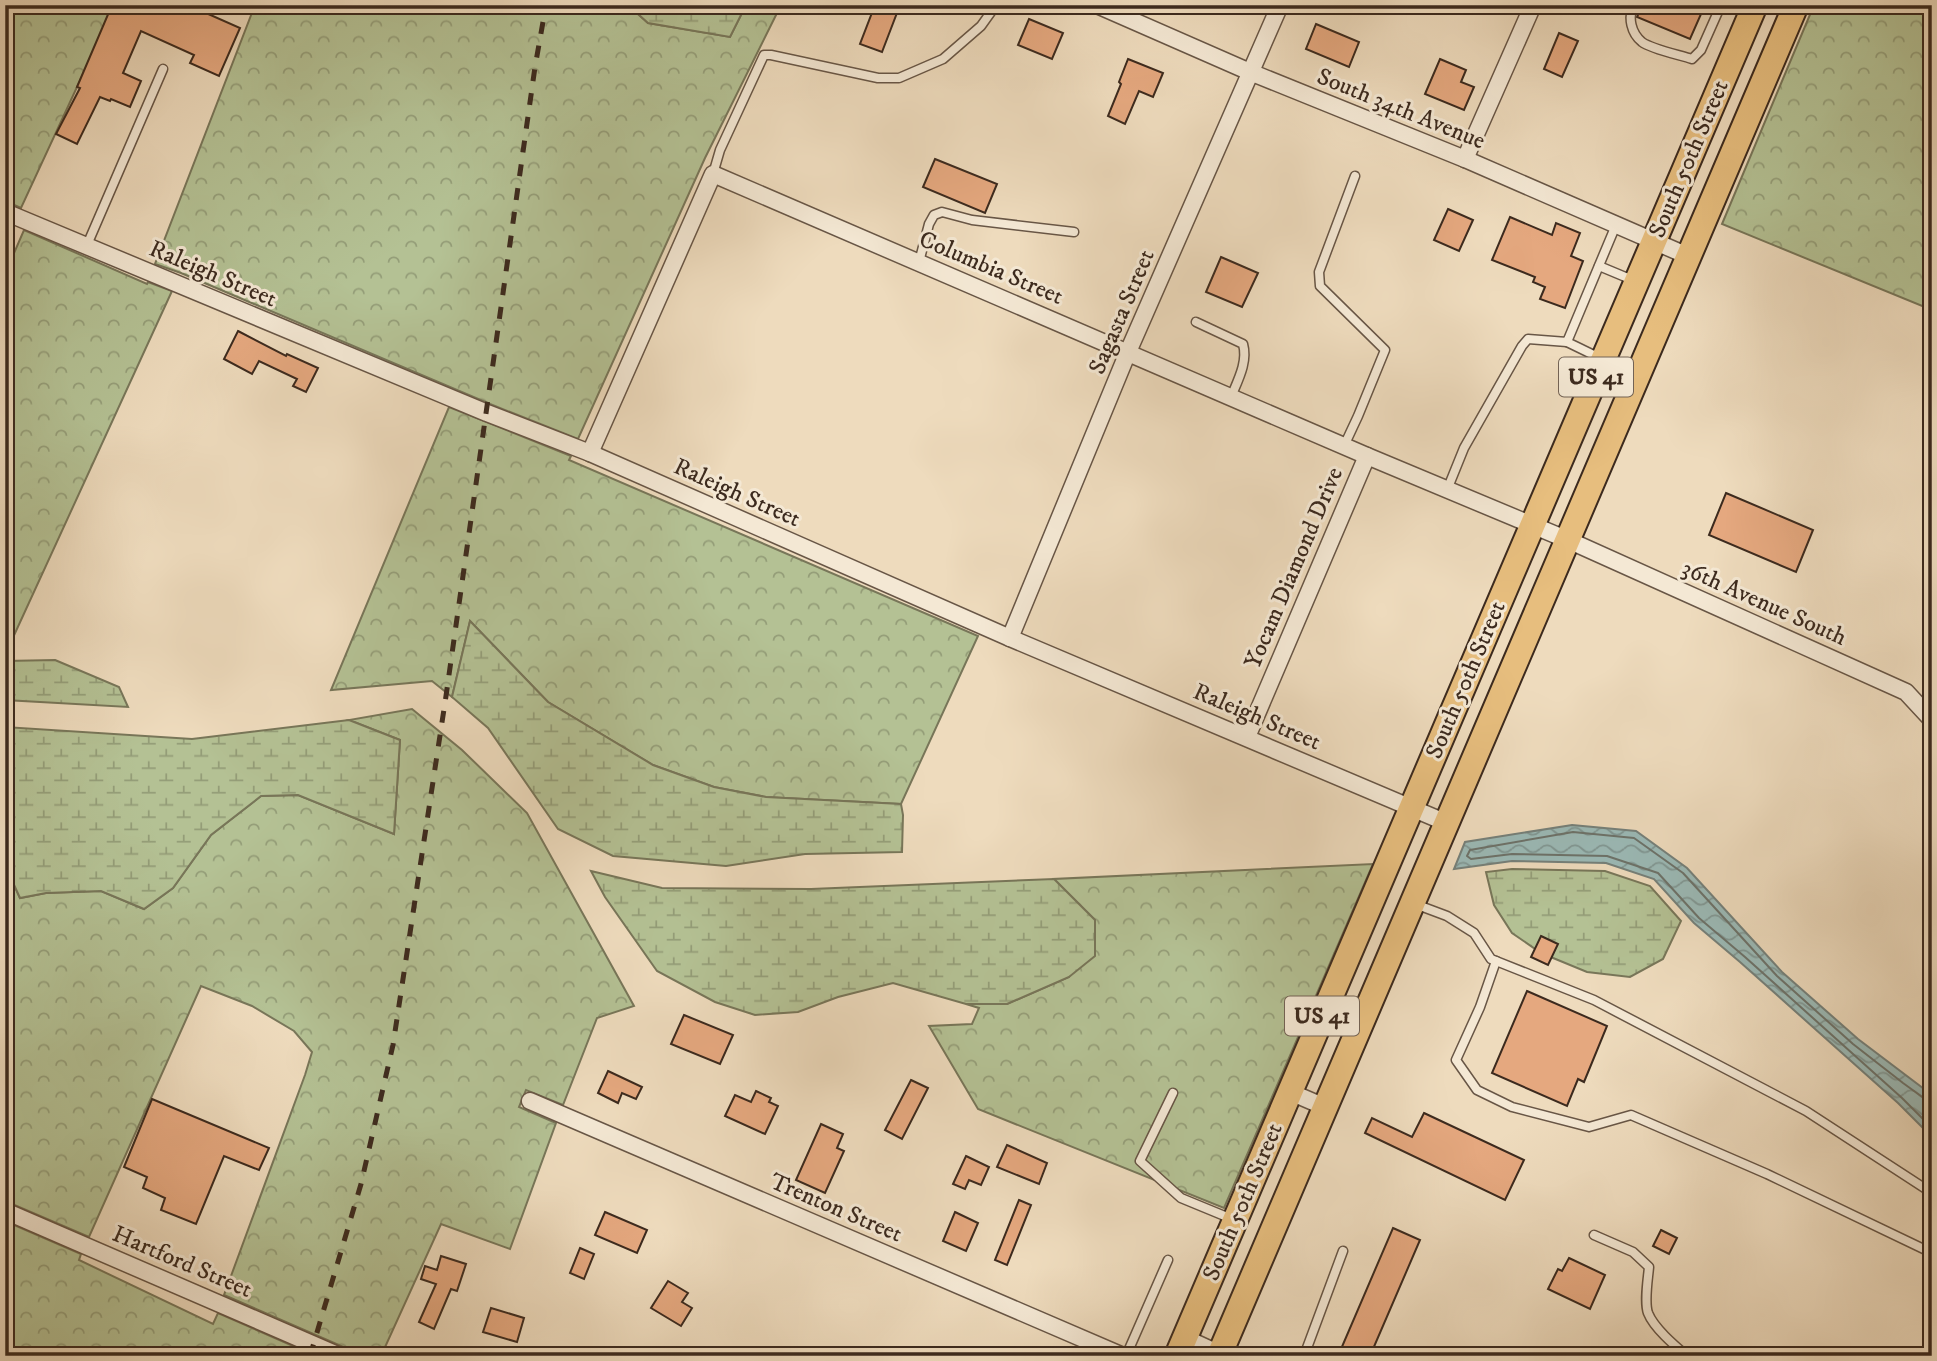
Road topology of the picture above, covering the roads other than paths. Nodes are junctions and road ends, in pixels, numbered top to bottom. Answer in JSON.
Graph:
{"nodes":[{"id":1,"x":996,"y":5,"type":"edge"},
{"id":2,"x":1097,"y":5,"type":"edge"},
{"id":3,"x":1280,"y":5,"type":"edge"},
{"id":4,"x":1533,"y":5,"type":"edge"},
{"id":5,"x":1633,"y":5,"type":"edge"},
{"id":6,"x":1721,"y":5,"type":"edge"},
{"id":7,"x":1755,"y":5,"type":"edge"},
{"id":8,"x":1796,"y":5,"type":"edge"},
{"id":9,"x":163,"y":69,"type":"dead end"},
{"id":10,"x":1250,"y":72,"type":"junction"},
{"id":11,"x":1465,"y":159,"type":"junction"},
{"id":12,"x":713,"y":174,"type":"junction"},
{"id":13,"x":1356,"y":176,"type":"dead end"},
{"id":14,"x":5,"y":212,"type":"edge"},
{"id":15,"x":1616,"y":225,"type":"junction"},
{"id":16,"x":1074,"y":232,"type":"dead end"},
{"id":17,"x":1654,"y":241,"type":"junction"},
{"id":18,"x":86,"y":246,"type":"junction"},
{"id":19,"x":1688,"y":256,"type":"junction"},
{"id":20,"x":919,"y":262,"type":"junction"},
{"id":21,"x":1599,"y":266,"type":"junction"},
{"id":22,"x":1636,"y":282,"type":"junction"},
{"id":23,"x":1196,"y":322,"type":"dead end"},
{"id":24,"x":1567,"y":342,"type":"junction"},
{"id":25,"x":1128,"y":352,"type":"junction"},
{"id":26,"x":1603,"y":359,"type":"junction"},
{"id":27,"x":1231,"y":397,"type":"junction"},
{"id":28,"x":1344,"y":446,"type":"junction"},
{"id":29,"x":590,"y":453,"type":"junction"},
{"id":30,"x":1367,"y":456,"type":"junction"},
{"id":31,"x":1447,"y":490,"type":"junction"},
{"id":32,"x":1532,"y":525,"type":"junction"},
{"id":33,"x":1568,"y":540,"type":"junction"},
{"id":34,"x":1010,"y":638,"type":"junction"},
{"id":35,"x":1932,"y":720,"type":"edge"},
{"id":36,"x":1247,"y":737,"type":"junction"},
{"id":37,"x":1412,"y":808,"type":"junction"},
{"id":38,"x":1447,"y":823,"type":"junction"},
{"id":39,"x":1413,"y":903,"type":"junction"},
{"id":40,"x":1496,"y":961,"type":"junction"},
{"id":41,"x":1290,"y":1091,"type":"junction"},
{"id":42,"x":1172,"y":1093,"type":"dead end"},
{"id":43,"x":530,"y":1101,"type":"dead end"},
{"id":44,"x":1325,"y":1107,"type":"junction"},
{"id":45,"x":1932,"y":1192,"type":"edge"},
{"id":46,"x":5,"y":1211,"type":"edge"},
{"id":47,"x":1235,"y":1221,"type":"junction"},
{"id":48,"x":1594,"y":1236,"type":"dead end"},
{"id":49,"x":1343,"y":1251,"type":"dead end"},
{"id":50,"x":1932,"y":1253,"type":"edge"},
{"id":51,"x":1168,"y":1261,"type":"dead end"},
{"id":52,"x":1181,"y":1347,"type":"edge"},
{"id":53,"x":1221,"y":1355,"type":"edge"},
{"id":54,"x":340,"y":1356,"type":"edge"},
{"id":55,"x":1125,"y":1356,"type":"edge"},
{"id":56,"x":1304,"y":1356,"type":"edge"},
{"id":57,"x":1687,"y":1356,"type":"edge"}],
"edges":[{"from":1,"to":12,"type":"lane"},
{"from":2,"to":10,"type":"street","name":"South 34th Avenue"},
{"from":3,"to":10,"type":"street","name":"Sagasta Street"},
{"from":4,"to":11,"type":"street"},
{"from":5,"to":6,"type":"lane"},
{"from":7,"to":17,"type":"main road","name":"South 50th Street","number":"US 41"},
{"from":8,"to":19,"type":"main road","name":"South 50th Street","number":"US 41"},
{"from":9,"to":18,"type":"lane"},
{"from":10,"to":11,"type":"street","name":"South 34th Avenue"},
{"from":10,"to":25,"type":"street","name":"Sagasta Street"},
{"from":11,"to":15,"type":"street","name":"South 34th Avenue"},
{"from":12,"to":20,"type":"street","name":"Columbia Street"},
{"from":12,"to":29,"type":"street"},
{"from":13,"to":28,"type":"lane"},
{"from":14,"to":18,"type":"street","name":"Raleigh Street"},
{"from":15,"to":17,"type":"street","name":"South 34th Avenue"},
{"from":15,"to":21,"type":"lane"},
{"from":16,"to":20,"type":"lane"},
{"from":17,"to":19,"type":"street","name":"South 34th Avenue"},
{"from":17,"to":22,"type":"main road","name":"South 50th Street","number":"US 41"},
{"from":18,"to":29,"type":"street","name":"Raleigh Street"},
{"from":19,"to":33,"type":"main road","name":"South 50th Street","number":"US 41"},
{"from":20,"to":25,"type":"street","name":"Columbia Street"},
{"from":21,"to":22,"type":"lane"},
{"from":21,"to":24,"type":"lane"},
{"from":22,"to":26,"type":"main road","name":"South 50th Street","number":"US 41"},
{"from":23,"to":27,"type":"lane"},
{"from":24,"to":26,"type":"lane"},
{"from":24,"to":31,"type":"lane"},
{"from":25,"to":27,"type":"street","name":"Columbia Street"},
{"from":25,"to":34,"type":"street","name":"Sagasta Street"},
{"from":26,"to":32,"type":"main road","name":"South 50th Street","number":"US 41"},
{"from":27,"to":28,"type":"street","name":"Columbia Street"},
{"from":28,"to":30,"type":"street","name":"Columbia Street"},
{"from":29,"to":34,"type":"street","name":"Raleigh Street"},
{"from":30,"to":31,"type":"street","name":"Columbia Street"},
{"from":30,"to":36,"type":"street","name":"Yocam Diamond Drive"},
{"from":31,"to":32,"type":"street","name":"Columbia Street"},
{"from":32,"to":33,"type":"street","name":"36th Avenue South"},
{"from":32,"to":37,"type":"main road","name":"South 50th Street","number":"US 41"},
{"from":33,"to":35,"type":"street","name":"36th Avenue South"},
{"from":33,"to":38,"type":"main road","name":"South 50th Street","number":"US 41"},
{"from":34,"to":36,"type":"street","name":"Raleigh Street"},
{"from":36,"to":37,"type":"street","name":"Raleigh Street"},
{"from":37,"to":38,"type":"street","name":"Raleigh Street"},
{"from":37,"to":41,"type":"main road","name":"South 50th Street","number":"US 41"},
{"from":38,"to":39,"type":"main road","name":"South 50th Street","number":"US 41"},
{"from":39,"to":40,"type":"lane"},
{"from":39,"to":44,"type":"main road","name":"South 50th Street","number":"US 41"},
{"from":40,"to":45,"type":"lane"},
{"from":40,"to":50,"type":"lane"},
{"from":41,"to":44,"type":"street"},
{"from":41,"to":47,"type":"main road","name":"South 50th Street","number":"US 41"},
{"from":42,"to":47,"type":"lane"},
{"from":43,"to":55,"type":"street","name":"Trenton Street"},
{"from":44,"to":53,"type":"main road","name":"South 50th Street","number":"US 41"},
{"from":46,"to":54,"type":"street","name":"Hartford Street"},
{"from":47,"to":52,"type":"main road","name":"South 50th Street","number":"US 41"},
{"from":48,"to":57,"type":"lane"},
{"from":49,"to":56,"type":"lane"},
{"from":51,"to":55,"type":"lane"},
{"from":52,"to":53,"type":"street"}]}
